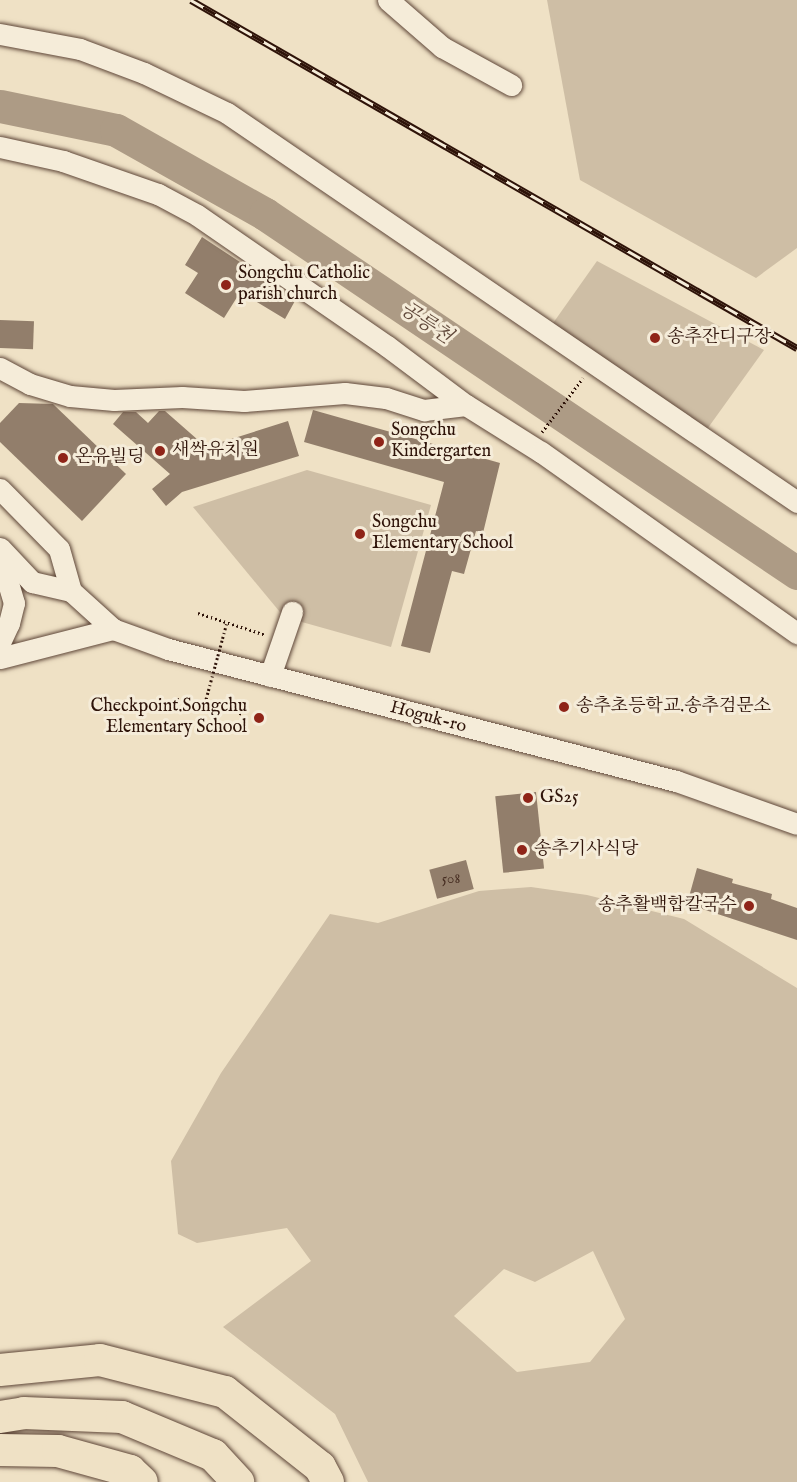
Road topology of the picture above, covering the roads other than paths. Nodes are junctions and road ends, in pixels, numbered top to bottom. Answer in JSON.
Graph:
{"nodes":[{"id":1,"x":388,"y":0,"type":"edge"},
{"id":2,"x":0,"y":34,"type":"edge"},
{"id":3,"x":510,"y":85,"type":"dead end"},
{"id":4,"x":0,"y":147,"type":"edge"},
{"id":5,"x":0,"y":368,"type":"edge"},
{"id":6,"x":466,"y":405,"type":"junction"},
{"id":7,"x":0,"y":489,"type":"edge"},
{"id":8,"x":797,"y":502,"type":"edge"},
{"id":9,"x":0,"y":548,"type":"edge"},
{"id":10,"x":0,"y":556,"type":"edge"},
{"id":11,"x":71,"y":591,"type":"junction"},
{"id":12,"x":292,"y":612,"type":"dead end"},
{"id":13,"x":113,"y":629,"type":"junction"},
{"id":14,"x":797,"y":633,"type":"edge"},
{"id":15,"x":0,"y":642,"type":"edge"},
{"id":16,"x":0,"y":658,"type":"edge"},
{"id":17,"x":270,"y":676,"type":"junction"},
{"id":18,"x":797,"y":824,"type":"edge"},
{"id":19,"x":0,"y":1370,"type":"edge"},
{"id":20,"x":0,"y":1417,"type":"edge"},
{"id":21,"x":0,"y":1450,"type":"edge"},
{"id":22,"x":142,"y":1482,"type":"edge"},
{"id":23,"x":238,"y":1482,"type":"edge"},
{"id":24,"x":328,"y":1482,"type":"edge"}],
"edges":[{"from":1,"to":3,"type":"street"},
{"from":2,"to":8,"type":"street"},
{"from":4,"to":6,"type":"street"},
{"from":5,"to":6,"type":"street"},
{"from":6,"to":14,"type":"street"},
{"from":7,"to":11,"type":"street"},
{"from":9,"to":11,"type":"street","name":"Hoguk-ro"},
{"from":10,"to":15,"type":"street"},
{"from":11,"to":13,"type":"street","name":"Hoguk-ro"},
{"from":12,"to":17,"type":"street"},
{"from":13,"to":16,"type":"street"},
{"from":13,"to":17,"type":"street","name":"Hoguk-ro"},
{"from":17,"to":18,"type":"street","name":"Hoguk-ro"},
{"from":19,"to":24,"type":"highway"},
{"from":20,"to":23,"type":"highway"},
{"from":21,"to":22,"type":"highway"}]}
